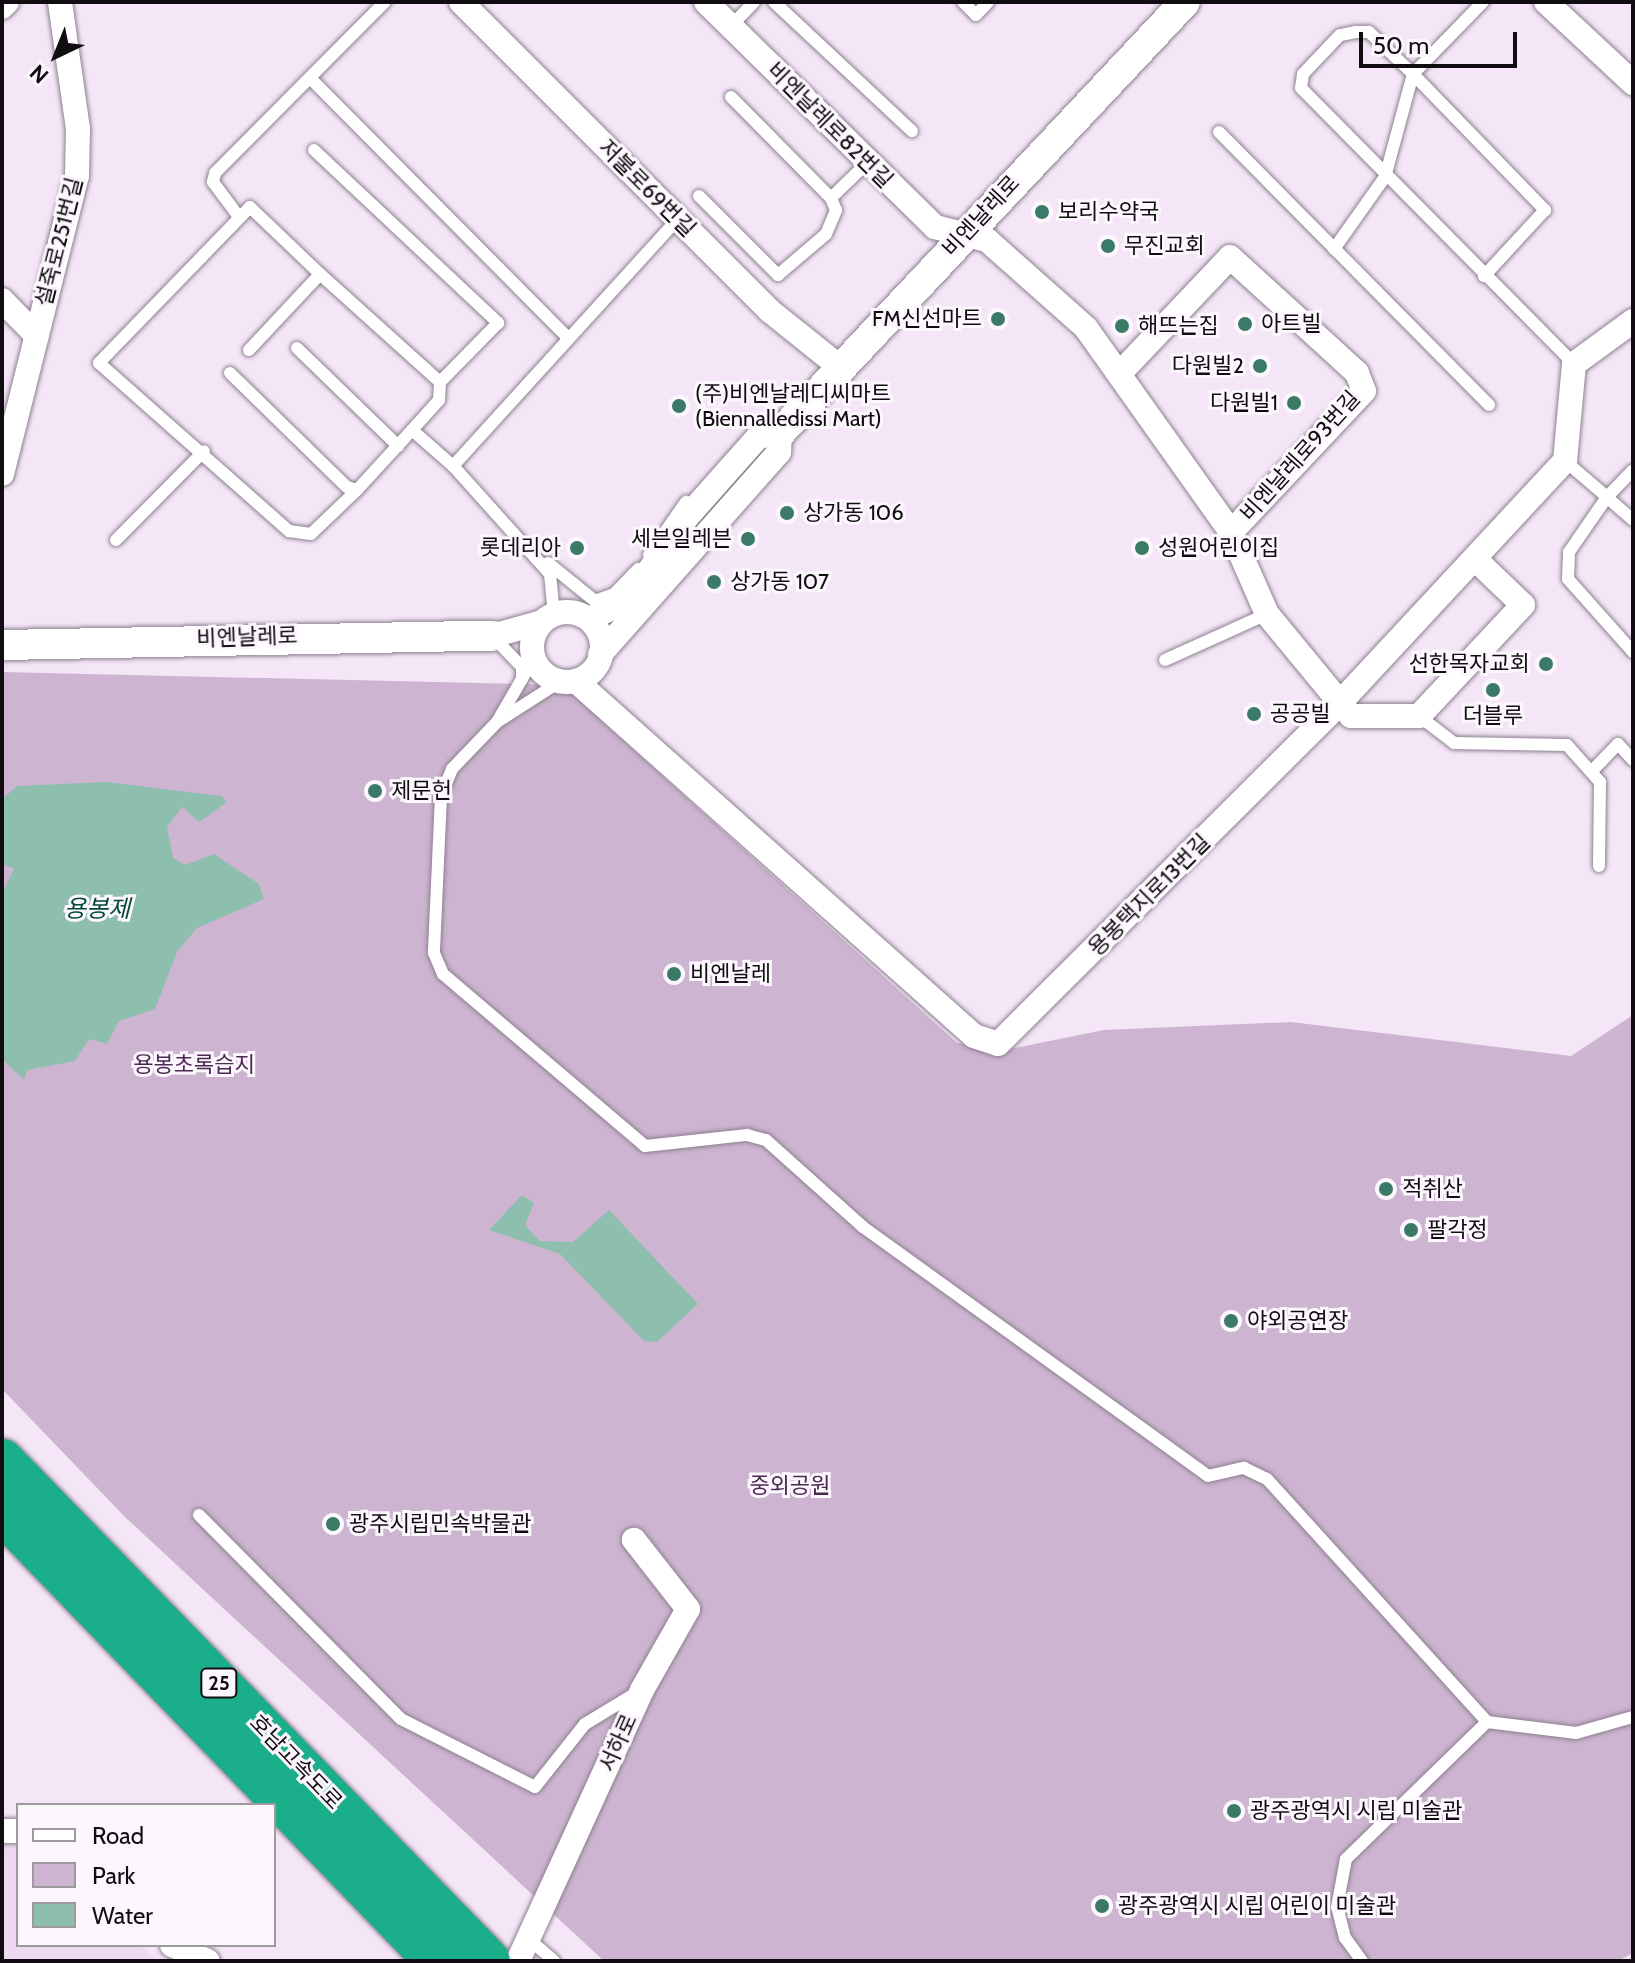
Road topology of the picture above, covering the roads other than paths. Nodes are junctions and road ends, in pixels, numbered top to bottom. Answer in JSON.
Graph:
{"nodes":[{"id":1,"x":7,"y":2,"type":"edge"},
{"id":2,"x":60,"y":2,"type":"edge"},
{"id":3,"x":385,"y":2,"type":"edge"},
{"id":4,"x":461,"y":2,"type":"edge"},
{"id":5,"x":706,"y":2,"type":"edge"},
{"id":6,"x":754,"y":2,"type":"edge"},
{"id":7,"x":774,"y":2,"type":"edge"},
{"id":8,"x":963,"y":2,"type":"edge"},
{"id":9,"x":988,"y":2,"type":"edge"},
{"id":10,"x":1185,"y":2,"type":"edge"},
{"id":11,"x":1483,"y":2,"type":"edge"},
{"id":12,"x":1546,"y":2,"type":"edge"},
{"id":13,"x":2,"y":7,"type":"edge"},
{"id":14,"x":730,"y":27,"type":"junction"},
{"id":15,"x":1413,"y":74,"type":"junction"},
{"id":16,"x":310,"y":78,"type":"junction"},
{"id":17,"x":1633,"y":83,"type":"edge"},
{"id":18,"x":731,"y":97,"type":"dead end"},
{"id":19,"x":912,"y":131,"type":"dead end"},
{"id":20,"x":1219,"y":132,"type":"dead end"},
{"id":21,"x":314,"y":150,"type":"dead end"},
{"id":22,"x":867,"y":163,"type":"junction"},
{"id":23,"x":1385,"y":177,"type":"junction"},
{"id":24,"x":699,"y":196,"type":"dead end"},
{"id":25,"x":831,"y":198,"type":"junction"},
{"id":26,"x":239,"y":217,"type":"junction"},
{"id":27,"x":678,"y":219,"type":"junction"},
{"id":28,"x":961,"y":236,"type":"junction"},
{"id":29,"x":1334,"y":249,"type":"junction"},
{"id":30,"x":320,"y":274,"type":"junction"},
{"id":31,"x":1484,"y":276,"type":"junction"},
{"id":32,"x":2,"y":300,"type":"edge"},
{"id":33,"x":1633,"y":321,"type":"edge"},
{"id":34,"x":37,"y":336,"type":"junction"},
{"id":35,"x":568,"y":338,"type":"junction"},
{"id":36,"x":297,"y":348,"type":"dead end"},
{"id":37,"x":249,"y":350,"type":"dead end"},
{"id":38,"x":1574,"y":364,"type":"junction"},
{"id":39,"x":840,"y":367,"type":"junction"},
{"id":40,"x":1121,"y":372,"type":"junction"},
{"id":41,"x":230,"y":373,"type":"dead end"},
{"id":42,"x":440,"y":382,"type":"junction"},
{"id":43,"x":1489,"y":405,"type":"dead end"},
{"id":44,"x":412,"y":430,"type":"junction"},
{"id":45,"x":770,"y":435,"type":"junction"},
{"id":46,"x":398,"y":446,"type":"junction"},
{"id":47,"x":204,"y":451,"type":"junction"},
{"id":48,"x":1565,"y":461,"type":"junction"},
{"id":49,"x":453,"y":466,"type":"junction"},
{"id":50,"x":1633,"y":470,"type":"edge"},
{"id":51,"x":2,"y":474,"type":"edge"},
{"id":52,"x":357,"y":490,"type":"junction"},
{"id":53,"x":1607,"y":497,"type":"junction"},
{"id":54,"x":1633,"y":520,"type":"edge"},
{"id":55,"x":694,"y":523,"type":"dead end"},
{"id":56,"x":1231,"y":532,"type":"junction"},
{"id":57,"x":116,"y":540,"type":"dead end"},
{"id":58,"x":533,"y":551,"type":"junction"},
{"id":59,"x":1475,"y":559,"type":"junction"},
{"id":60,"x":569,"y":585,"type":"junction"},
{"id":61,"x":1267,"y":614,"type":"junction"},
{"id":62,"x":548,"y":618,"type":"junction"},
{"id":63,"x":590,"y":619,"type":"junction"},
{"id":64,"x":492,"y":636,"type":"junction"},
{"id":65,"x":2,"y":645,"type":"edge"},
{"id":66,"x":1633,"y":652,"type":"edge"},
{"id":67,"x":600,"y":654,"type":"junction"},
{"id":68,"x":533,"y":655,"type":"junction"},
{"id":69,"x":1165,"y":660,"type":"dead end"},
{"id":70,"x":569,"y":681,"type":"junction"},
{"id":71,"x":524,"y":682,"type":"junction"},
{"id":72,"x":1337,"y":706,"type":"junction"},
{"id":73,"x":1419,"y":716,"type":"junction"},
{"id":74,"x":497,"y":722,"type":"junction"},
{"id":75,"x":1633,"y":760,"type":"edge"},
{"id":76,"x":1591,"y":772,"type":"junction"},
{"id":77,"x":1599,"y":866,"type":"dead end"},
{"id":78,"x":2,"y":1461,"type":"edge"},
{"id":79,"x":2,"y":1511,"type":"edge"},
{"id":80,"x":199,"y":1515,"type":"dead end"},
{"id":81,"x":634,"y":1540,"type":"dead end"},
{"id":82,"x":642,"y":1690,"type":"junction"},
{"id":83,"x":1633,"y":1717,"type":"edge"},
{"id":84,"x":1487,"y":1722,"type":"junction"},
{"id":85,"x":427,"y":1933,"type":"edge"},
{"id":86,"x":530,"y":1940,"type":"junction"},
{"id":87,"x":176,"y":1947,"type":"edge"},
{"id":88,"x":208,"y":1961,"type":"edge"},
{"id":89,"x":488,"y":1961,"type":"edge"},
{"id":90,"x":518,"y":1961,"type":"edge"},
{"id":91,"x":554,"y":1961,"type":"edge"},
{"id":92,"x":1362,"y":1961,"type":"edge"}],
"edges":[{"from":1,"to":13,"type":"street"},
{"from":2,"to":34,"type":"street","name":"설죽로251번길"},
{"from":3,"to":16,"type":"lane"},
{"from":4,"to":27,"type":"street","name":"저불로69번길"},
{"from":5,"to":14,"type":"street","name":"비엔날레로82번길"},
{"from":6,"to":14,"type":"lane"},
{"from":7,"to":19,"type":"lane"},
{"from":8,"to":9,"type":"lane"},
{"from":10,"to":28,"type":"street","name":"비엔날레로"},
{"from":11,"to":15,"type":"lane"},
{"from":12,"to":17,"type":"street"},
{"from":14,"to":22,"type":"street","name":"비엔날레로82번길"},
{"from":15,"to":23,"type":"lane"},
{"from":15,"to":23,"type":"lane"},
{"from":15,"to":31,"type":"lane"},
{"from":16,"to":26,"type":"lane"},
{"from":16,"to":35,"type":"lane"},
{"from":18,"to":25,"type":"lane"},
{"from":20,"to":29,"type":"lane"},
{"from":21,"to":42,"type":"lane"},
{"from":22,"to":25,"type":"lane"},
{"from":22,"to":28,"type":"street","name":"비엔날레로82번길"},
{"from":23,"to":29,"type":"lane"},
{"from":23,"to":31,"type":"lane"},
{"from":24,"to":25,"type":"lane"},
{"from":26,"to":30,"type":"lane"},
{"from":26,"to":47,"type":"lane"},
{"from":27,"to":35,"type":"lane"},
{"from":27,"to":39,"type":"street","name":"저불로69번길"},
{"from":28,"to":39,"type":"street","name":"비엔날레로"},
{"from":28,"to":40,"type":"street","name":"비엔날레로93번길"},
{"from":29,"to":43,"type":"lane"},
{"from":30,"to":37,"type":"lane"},
{"from":30,"to":42,"type":"lane"},
{"from":31,"to":38,"type":"lane"},
{"from":32,"to":34,"type":"street","name":"설죽로251번길"},
{"from":33,"to":38,"type":"street"},
{"from":34,"to":51,"type":"street"},
{"from":35,"to":49,"type":"lane"},
{"from":36,"to":46,"type":"lane"},
{"from":38,"to":48,"type":"street"},
{"from":39,"to":45,"type":"street","name":"비엔날레로"},
{"from":40,"to":56,"type":"street","name":"비엔날레로93번길"},
{"from":40,"to":56,"type":"street","name":"비엔날레로93번길"},
{"from":41,"to":52,"type":"lane"},
{"from":42,"to":44,"type":"lane"},
{"from":44,"to":46,"type":"lane"},
{"from":44,"to":49,"type":"lane"},
{"from":45,"to":55,"type":"lane"},
{"from":45,"to":60,"type":"lane"},
{"from":45,"to":63,"type":"street","name":"비엔날레로"},
{"from":45,"to":67,"type":"street","name":"비엔날레로"},
{"from":46,"to":52,"type":"lane"},
{"from":47,"to":52,"type":"lane"},
{"from":47,"to":57,"type":"lane"},
{"from":48,"to":53,"type":"lane"},
{"from":48,"to":59,"type":"street","name":"용봉택지로13번길"},
{"from":49,"to":58,"type":"lane"},
{"from":50,"to":53,"type":"lane"},
{"from":53,"to":54,"type":"lane"},
{"from":53,"to":66,"type":"lane"},
{"from":56,"to":61,"type":"street","name":"비엔날레로93번길"},
{"from":58,"to":60,"type":"lane"},
{"from":58,"to":62,"type":"lane"},
{"from":59,"to":72,"type":"street","name":"용봉택지로13번길"},
{"from":59,"to":73,"type":"street"},
{"from":60,"to":63,"type":"lane"},
{"from":61,"to":69,"type":"lane"},
{"from":61,"to":72,"type":"street","name":"비엔날레로93번길"},
{"from":62,"to":63,"type":"street"},
{"from":62,"to":64,"type":"street"},
{"from":62,"to":68,"type":"street"},
{"from":63,"to":67,"type":"street"},
{"from":64,"to":65,"type":"street","name":"비엔날레로"},
{"from":64,"to":68,"type":"street"},
{"from":64,"to":71,"type":"lane"},
{"from":67,"to":70,"type":"street"},
{"from":68,"to":70,"type":"street"},
{"from":68,"to":71,"type":"lane"},
{"from":70,"to":72,"type":"street","name":"용봉택지로13번길"},
{"from":70,"to":74,"type":"lane"},
{"from":71,"to":74,"type":"lane"},
{"from":72,"to":73,"type":"street"},
{"from":73,"to":76,"type":"lane"},
{"from":74,"to":84,"type":"lane"},
{"from":75,"to":76,"type":"lane"},
{"from":76,"to":77,"type":"lane"},
{"from":78,"to":85,"type":"highway","name":"호남고속도로","number":"25"},
{"from":79,"to":85,"type":"highway","name":"호남고속도로","number":"25"},
{"from":80,"to":82,"type":"lane"},
{"from":81,"to":82,"type":"street","name":"서하로"},
{"from":82,"to":86,"type":"street","name":"서하로"},
{"from":83,"to":84,"type":"lane"},
{"from":84,"to":92,"type":"lane"},
{"from":85,"to":89,"type":"highway","name":"호남고속도로","number":"25"},
{"from":86,"to":90,"type":"street","name":"서하로"},
{"from":86,"to":91,"type":"lane"},
{"from":87,"to":88,"type":"street"}]}
